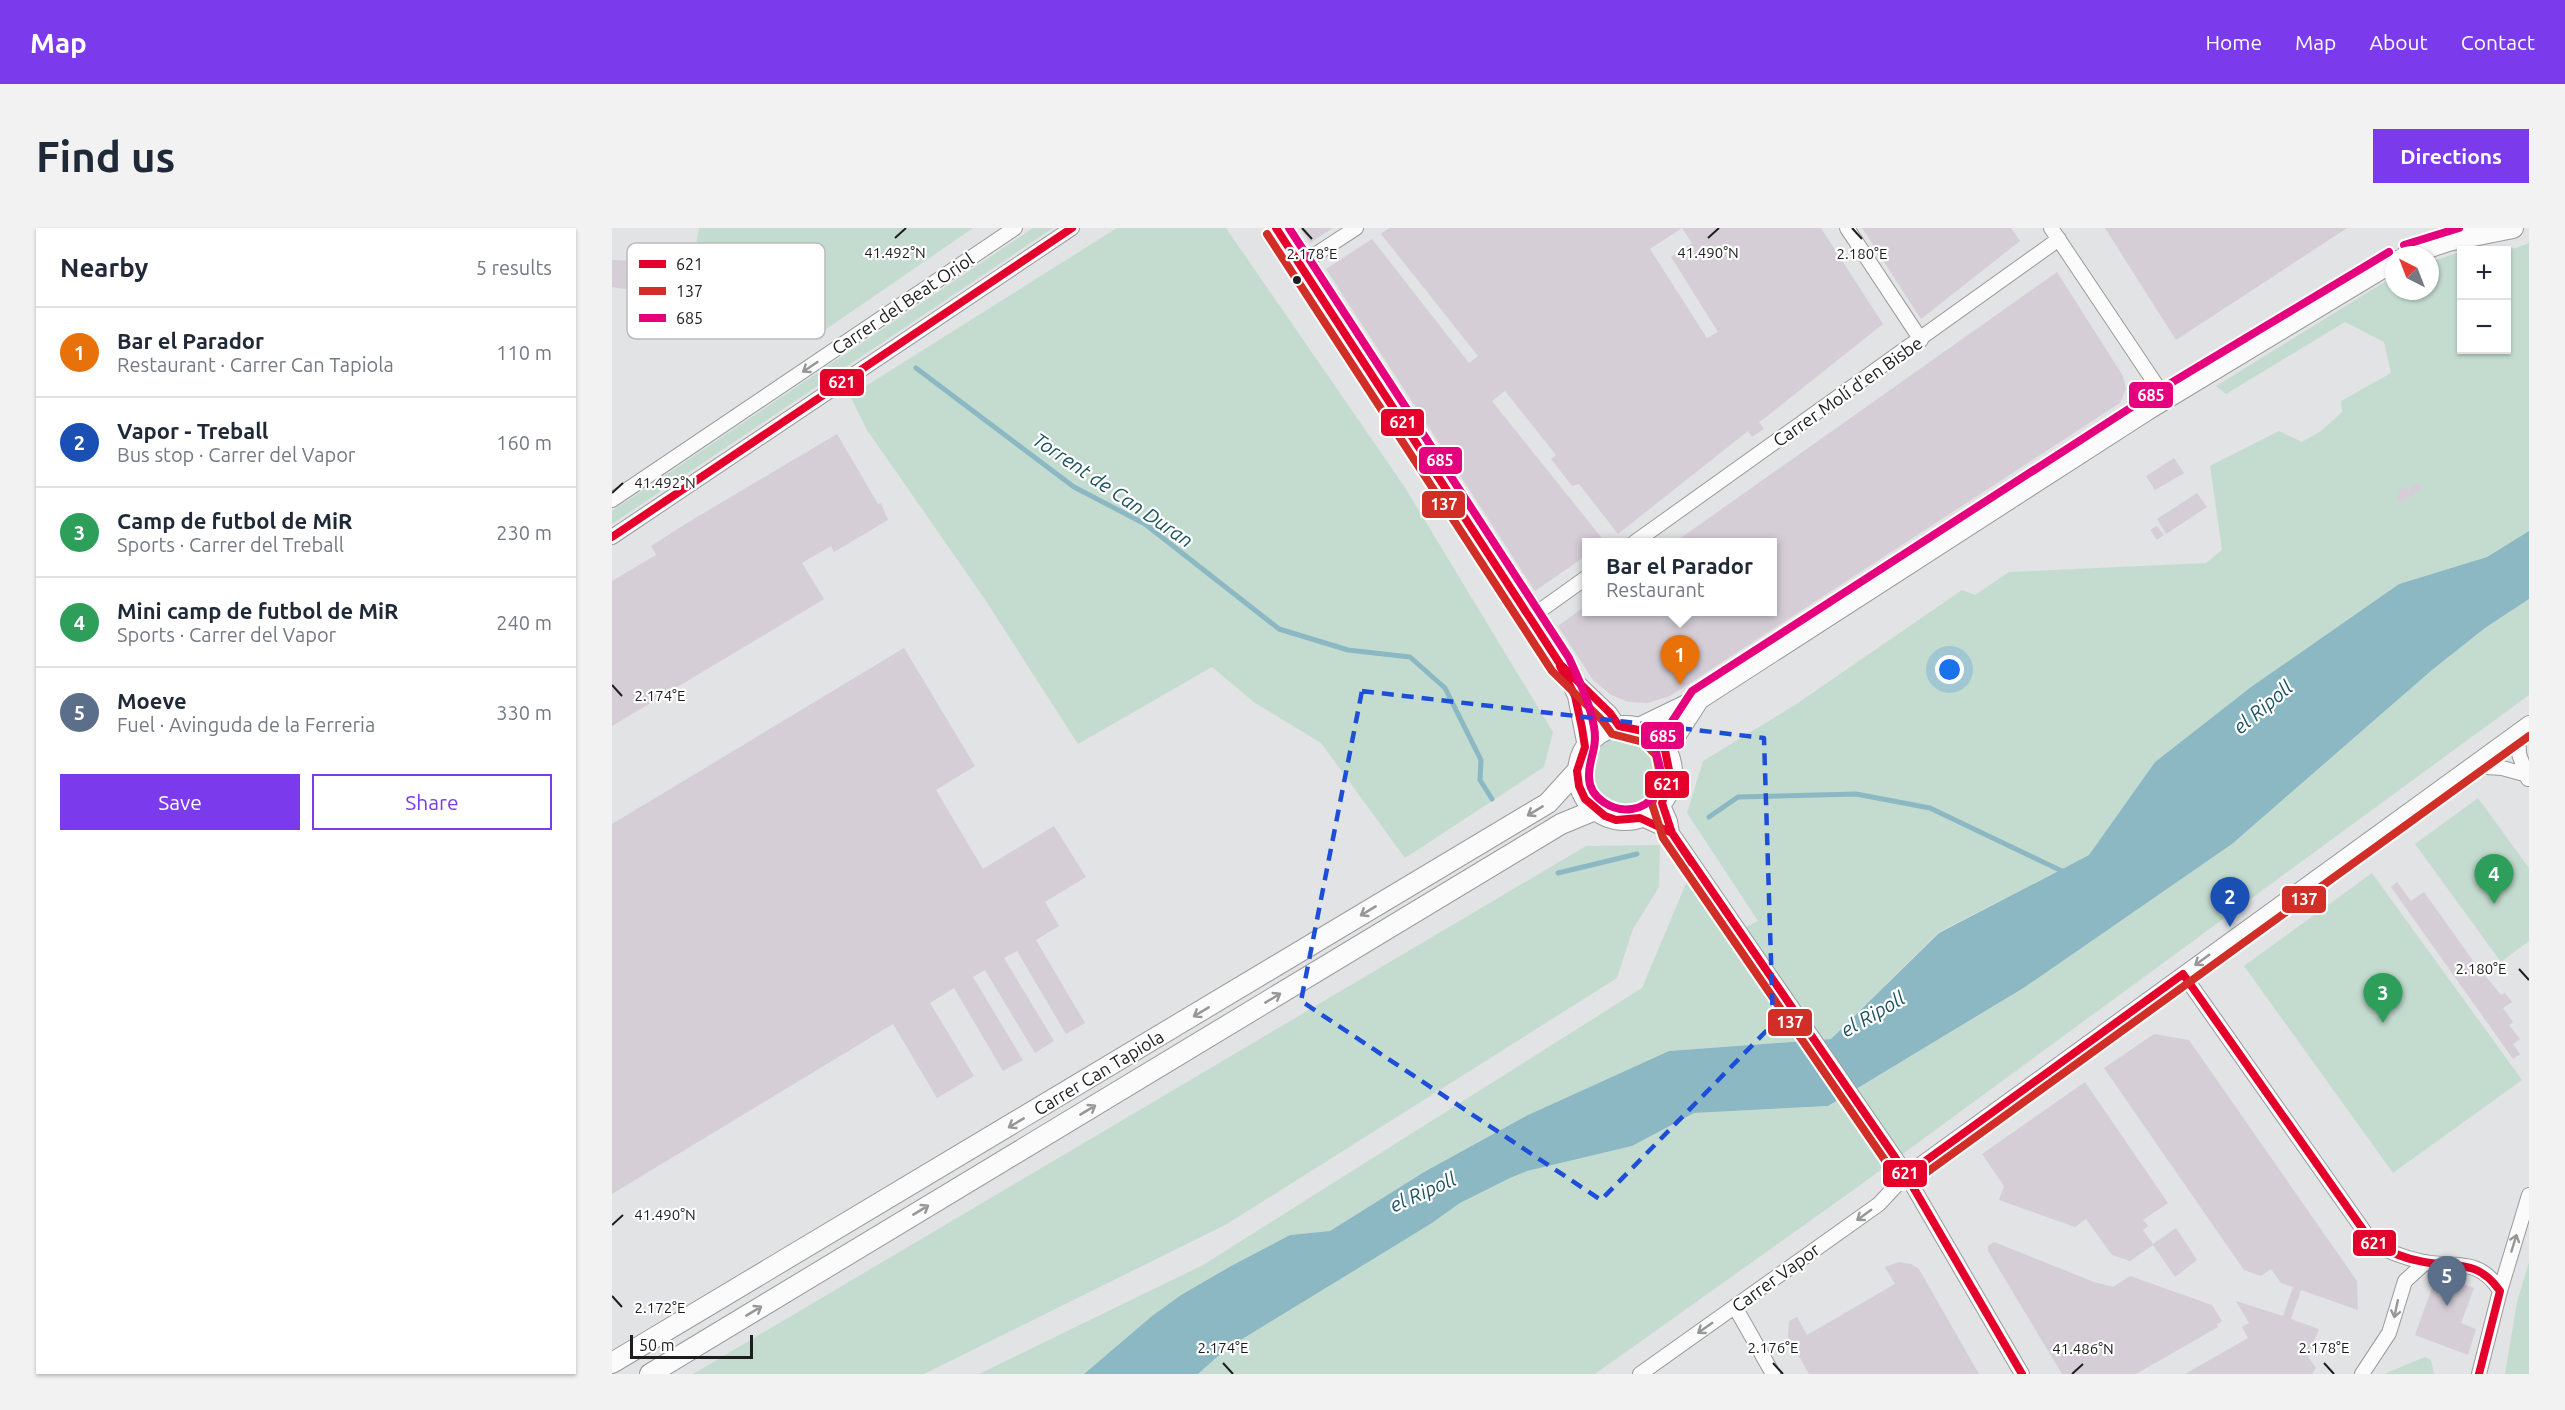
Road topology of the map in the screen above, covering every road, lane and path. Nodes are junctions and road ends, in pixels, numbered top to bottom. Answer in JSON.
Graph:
{"nodes":[{"id":1,"x":1015,"y":228,"type":"edge"},
{"id":2,"x":1072,"y":228,"type":"edge"},
{"id":3,"x":1276,"y":228,"type":"edge"},
{"id":4,"x":1356,"y":228,"type":"edge"},
{"id":5,"x":1847,"y":228,"type":"edge"},
{"id":6,"x":2513,"y":228,"type":"edge"},
{"id":7,"x":2055,"y":234,"type":"edge"},
{"id":8,"x":2433,"y":246,"type":"edge"},
{"id":9,"x":1301,"y":264,"type":"junction"},
{"id":10,"x":2385,"y":266,"type":"edge"},
{"id":11,"x":1921,"y":340,"type":"junction"},
{"id":12,"x":2165,"y":398,"type":"junction"},
{"id":13,"x":612,"y":500,"type":"edge"},
{"id":14,"x":612,"y":537,"type":"edge"},
{"id":15,"x":1642,"y":538,"type":"edge"},
{"id":16,"x":1582,"y":580,"type":"edge"},
{"id":17,"x":1531,"y":616,"type":"junction"},
{"id":18,"x":1560,"y":664,"type":"junction"},
{"id":19,"x":1699,"y":699,"type":"junction"},
{"id":20,"x":1619,"y":726,"type":"junction"},
{"id":21,"x":1639,"y":728,"type":"junction"},
{"id":22,"x":2523,"y":728,"type":"edge"},
{"id":23,"x":1585,"y":747,"type":"junction"},
{"id":24,"x":1666,"y":750,"type":"junction"},
{"id":25,"x":2471,"y":766,"type":"junction"},
{"id":26,"x":1577,"y":771,"type":"junction"},
{"id":27,"x":2526,"y":777,"type":"edge"},
{"id":28,"x":1662,"y":803,"type":"junction"},
{"id":29,"x":1595,"y":810,"type":"junction"},
{"id":30,"x":1640,"y":818,"type":"junction"},
{"id":31,"x":1672,"y":833,"type":"junction"},
{"id":32,"x":2183,"y":974,"type":"junction"},
{"id":33,"x":1906,"y":1175,"type":"junction"},
{"id":34,"x":2529,"y":1195,"type":"edge"},
{"id":35,"x":2426,"y":1262,"type":"junction"},
{"id":36,"x":2500,"y":1291,"type":"junction"},
{"id":37,"x":1735,"y":1307,"type":"junction"},
{"id":38,"x":612,"y":1363,"type":"edge"},
{"id":39,"x":2366,"y":1372,"type":"edge"},
{"id":40,"x":2481,"y":1372,"type":"edge"},
{"id":41,"x":650,"y":1374,"type":"edge"},
{"id":42,"x":1640,"y":1374,"type":"edge"},
{"id":43,"x":1773,"y":1374,"type":"edge"},
{"id":44,"x":2022,"y":1374,"type":"edge"}],
"edges":[{"from":1,"to":13,"type":"street","name":"Carrer del Beat Oriol","one_way":true},
{"from":2,"to":14,"type":"street","name":"Carrer del Beat Oriol"},
{"from":3,"to":9,"type":"street"},
{"from":4,"to":9,"type":"street"},
{"from":5,"to":11,"type":"street"},
{"from":6,"to":8,"type":"street"},
{"from":7,"to":11,"type":"street","name":"Carrer Molí d'en Bisbe"},
{"from":7,"to":12,"type":"street"},
{"from":9,"to":17,"type":"street"},
{"from":10,"to":12,"type":"street"},
{"from":11,"to":15,"type":"street","name":"Carrer Molí d'en Bisbe"},
{"from":12,"to":19,"type":"street"},
{"from":16,"to":17,"type":"street"},
{"from":17,"to":18,"type":"street"},
{"from":18,"to":20,"type":"street"},
{"from":18,"to":23,"type":"street"},
{"from":19,"to":21,"type":"street"},
{"from":19,"to":24,"type":"street"},
{"from":20,"to":21,"type":"street"},
{"from":20,"to":23,"type":"street"},
{"from":21,"to":24,"type":"street"},
{"from":22,"to":25,"type":"street","name":"Carrer Vapor"},
{"from":22,"to":27,"type":"street"},
{"from":23,"to":26,"type":"street"},
{"from":24,"to":28,"type":"street"},
{"from":25,"to":27,"type":"street"},
{"from":25,"to":32,"type":"street","name":"Carrer Vapor","one_way":true},
{"from":26,"to":29,"type":"street"},
{"from":26,"to":38,"type":"street","name":"Carrer Can Tapiola","one_way":true},
{"from":28,"to":30,"type":"street"},
{"from":28,"to":31,"type":"street"},
{"from":29,"to":30,"type":"street"},
{"from":41,"to":29,"type":"street","name":"Carrer Can Tapiola","one_way":true},
{"from":30,"to":31,"type":"street"},
{"from":31,"to":33,"type":"street"},
{"from":32,"to":33,"type":"street","name":"Carrer Vapor"},
{"from":32,"to":35,"type":"street"},
{"from":33,"to":37,"type":"street","name":"Carrer Vapor","one_way":true},
{"from":33,"to":44,"type":"street"},
{"from":36,"to":34,"type":"street","one_way":true},
{"from":35,"to":36,"type":"street"},
{"from":35,"to":39,"type":"street","one_way":true},
{"from":36,"to":40,"type":"street"},
{"from":37,"to":42,"type":"street","name":"Carrer Vapor","one_way":true},
{"from":37,"to":43,"type":"street"}]}
